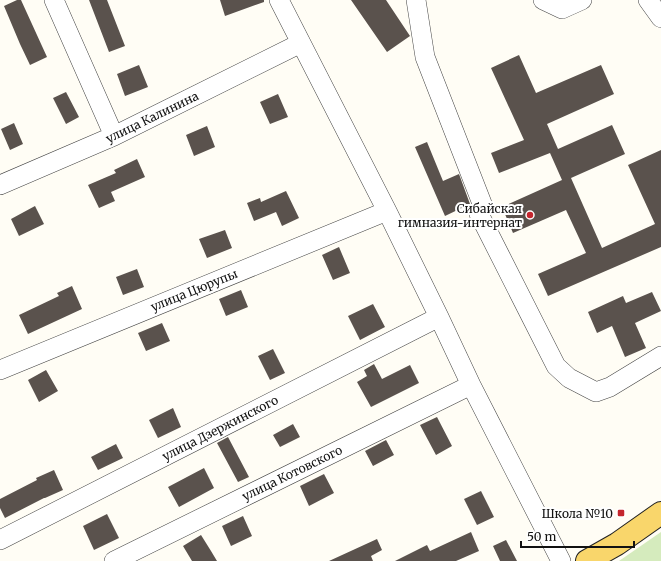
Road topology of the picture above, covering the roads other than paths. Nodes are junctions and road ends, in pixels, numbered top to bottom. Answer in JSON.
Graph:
{"nodes":[{"id":1,"x":54,"y":0,"type":"edge"},
{"id":2,"x":279,"y":0,"type":"edge"},
{"id":3,"x":416,"y":0,"type":"edge"},
{"id":4,"x":543,"y":0,"type":"edge"},
{"id":5,"x":582,"y":0,"type":"edge"},
{"id":6,"x":648,"y":0,"type":"edge"},
{"id":7,"x":661,"y":18,"type":"edge"},
{"id":8,"x":301,"y":43,"type":"junction"},
{"id":9,"x":114,"y":136,"type":"junction"},
{"id":10,"x":0,"y":185,"type":"edge"},
{"id":11,"x":387,"y":211,"type":"junction"},
{"id":12,"x":440,"y":317,"type":"junction"},
{"id":13,"x":661,"y":356,"type":"edge"},
{"id":14,"x":0,"y":370,"type":"edge"},
{"id":15,"x":471,"y":385,"type":"junction"},
{"id":16,"x":661,"y":513,"type":"edge"},
{"id":17,"x":0,"y":540,"type":"edge"},
{"id":18,"x":114,"y":561,"type":"edge"},
{"id":19,"x":561,"y":561,"type":"edge"},
{"id":20,"x":587,"y":561,"type":"edge"}],
"edges":[{"from":1,"to":9,"type":"street"},
{"from":2,"to":8,"type":"street"},
{"from":3,"to":13,"type":"street"},
{"from":4,"to":5,"type":"street"},
{"from":6,"to":7,"type":"street"},
{"from":8,"to":9,"type":"street","name":"улица Калинина"},
{"from":8,"to":11,"type":"street"},
{"from":9,"to":10,"type":"street","name":"улица Калинина"},
{"from":11,"to":12,"type":"street"},
{"from":11,"to":14,"type":"street","name":"улица Цюрупы"},
{"from":12,"to":15,"type":"street"},
{"from":12,"to":17,"type":"street","name":"улица Дзержинского"},
{"from":15,"to":18,"type":"street","name":"улица Котовского"},
{"from":15,"to":19,"type":"street"},
{"from":16,"to":20,"type":"main road"}]}
